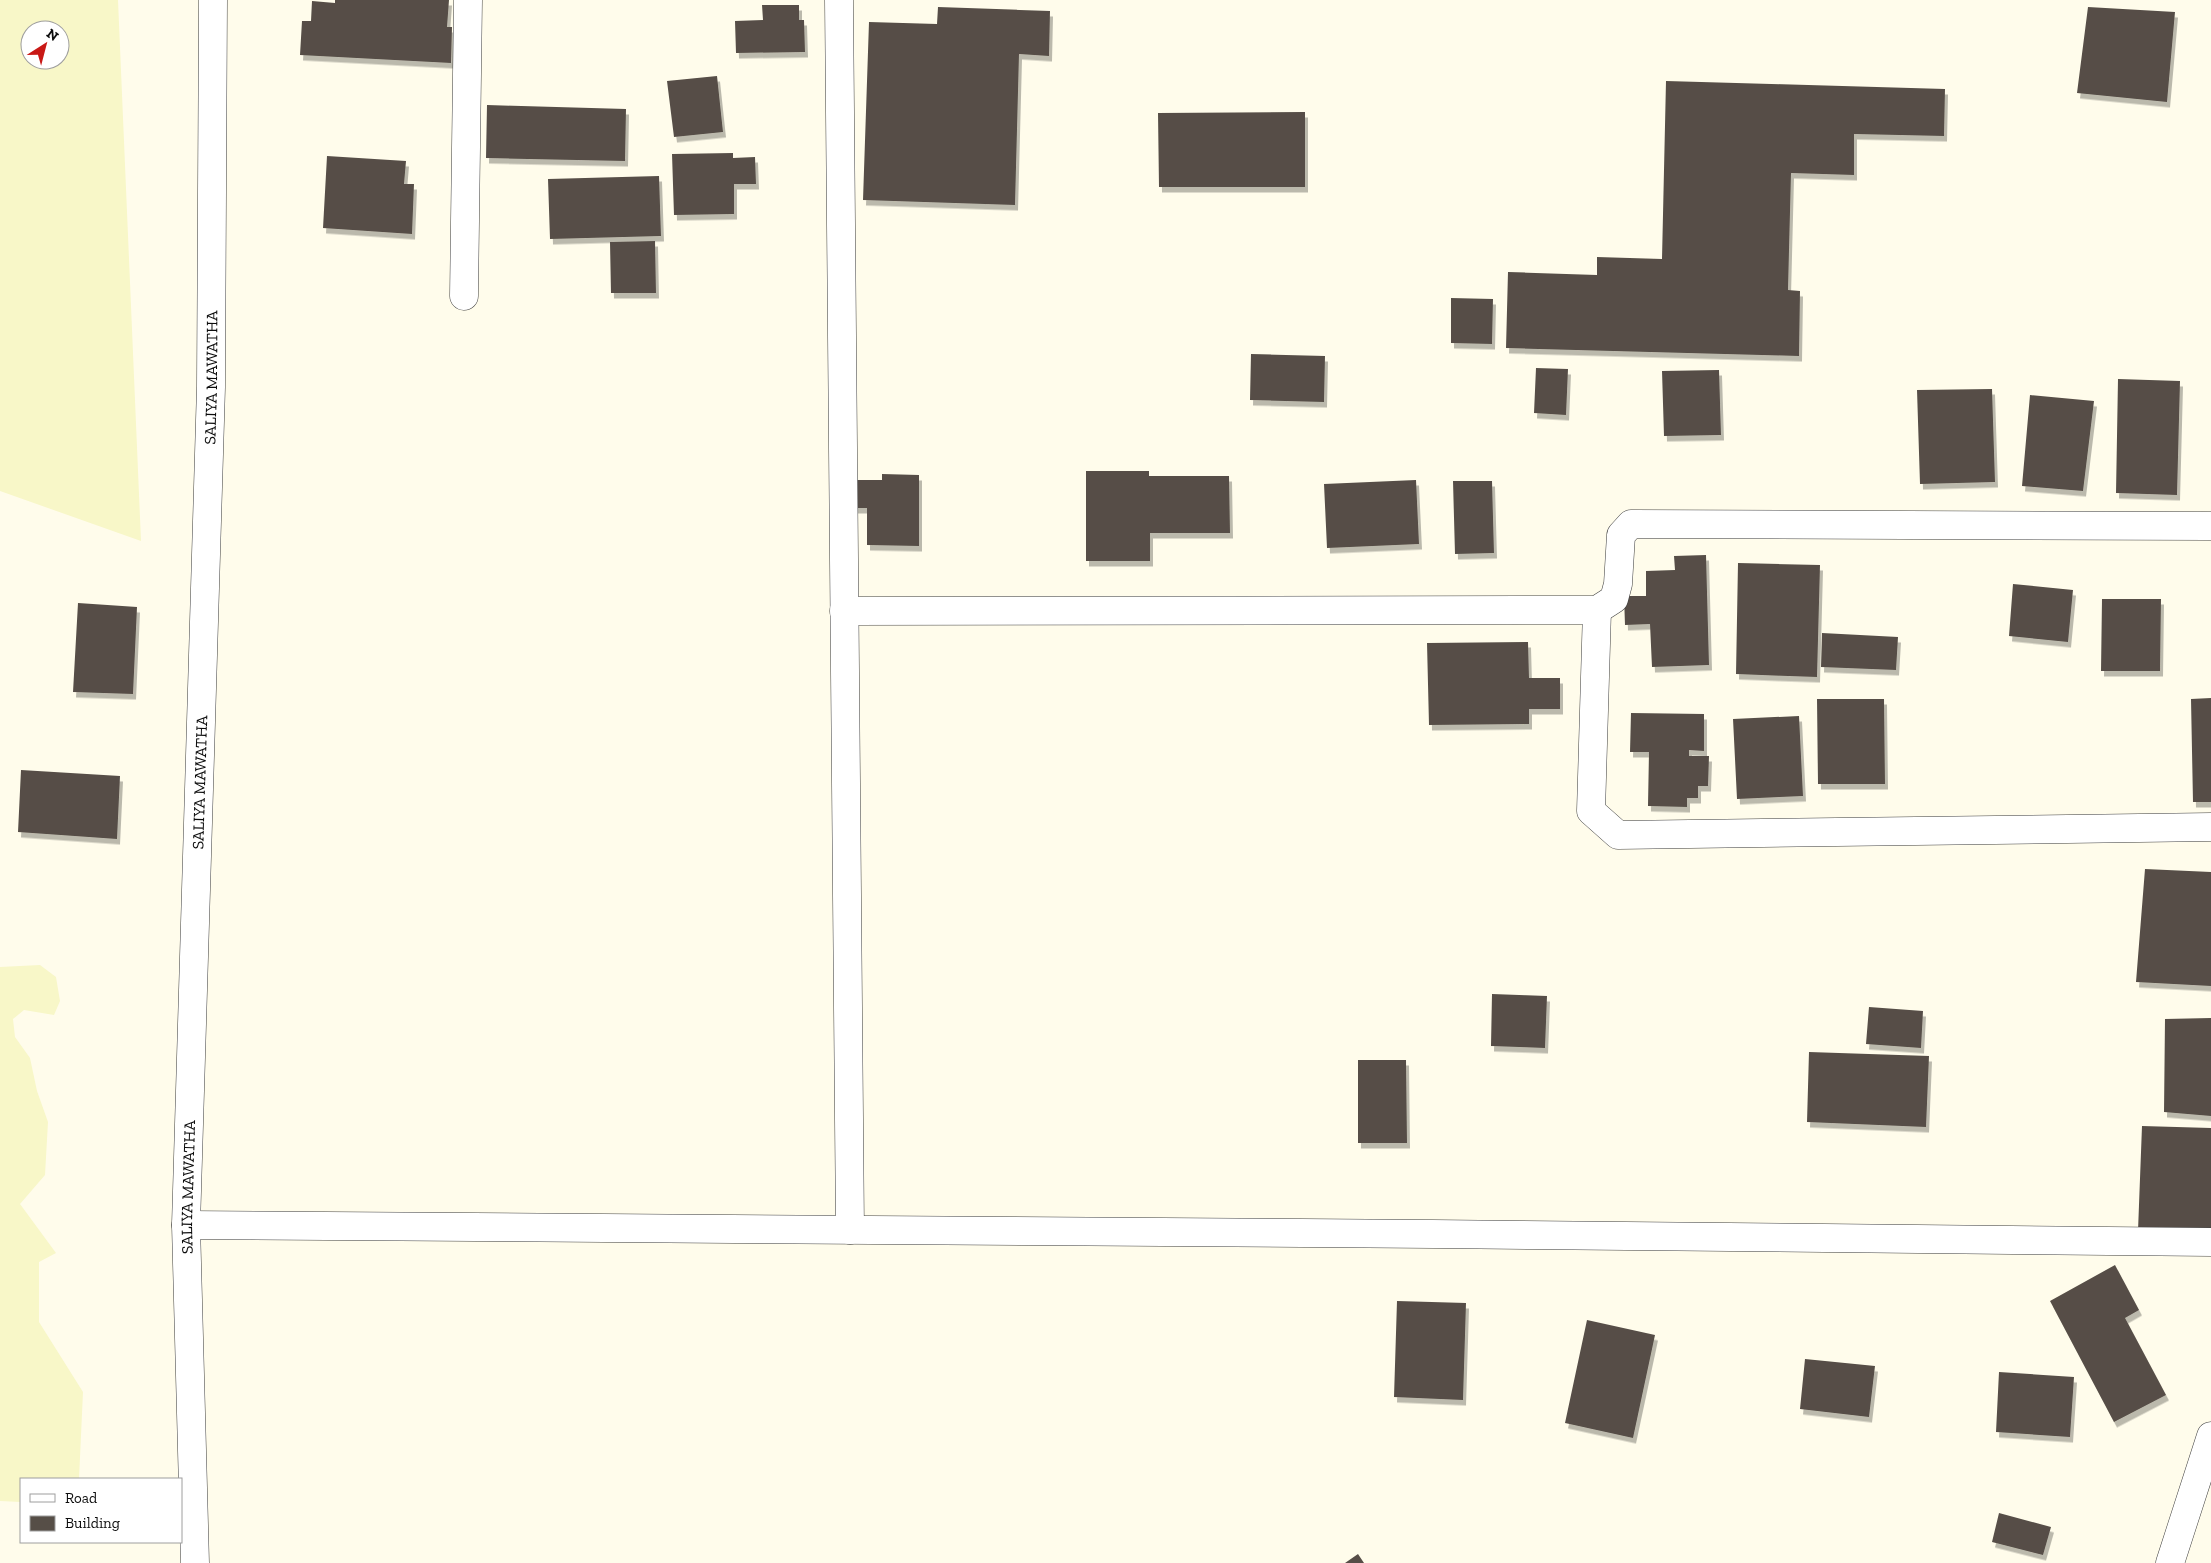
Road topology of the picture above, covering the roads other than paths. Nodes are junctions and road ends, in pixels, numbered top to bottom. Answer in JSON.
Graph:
{"nodes":[{"id":1,"x":213,"y":0,"type":"edge"},
{"id":2,"x":468,"y":0,"type":"edge"},
{"id":3,"x":839,"y":0,"type":"edge"},
{"id":4,"x":464,"y":296,"type":"dead end"},
{"id":5,"x":2211,"y":526,"type":"edge"},
{"id":6,"x":1597,"y":610,"type":"junction"},
{"id":7,"x":844,"y":611,"type":"junction"},
{"id":8,"x":2211,"y":827,"type":"edge"},
{"id":9,"x":186,"y":1225,"type":"junction"},
{"id":10,"x":850,"y":1230,"type":"junction"},
{"id":11,"x":2211,"y":1242,"type":"edge"},
{"id":12,"x":2211,"y":1436,"type":"edge"},
{"id":13,"x":195,"y":1563,"type":"edge"},
{"id":14,"x":2170,"y":1563,"type":"edge"}],
"edges":[{"from":1,"to":9,"type":"street","name":"SALIYA MAWATHA"},
{"from":2,"to":4,"type":"street"},
{"from":3,"to":7,"type":"street"},
{"from":5,"to":6,"type":"street"},
{"from":6,"to":7,"type":"street"},
{"from":6,"to":8,"type":"street"},
{"from":7,"to":10,"type":"street"},
{"from":9,"to":10,"type":"street"},
{"from":9,"to":13,"type":"street","name":"SALIYA MAWATHA"},
{"from":10,"to":11,"type":"street"},
{"from":12,"to":14,"type":"street"}]}
